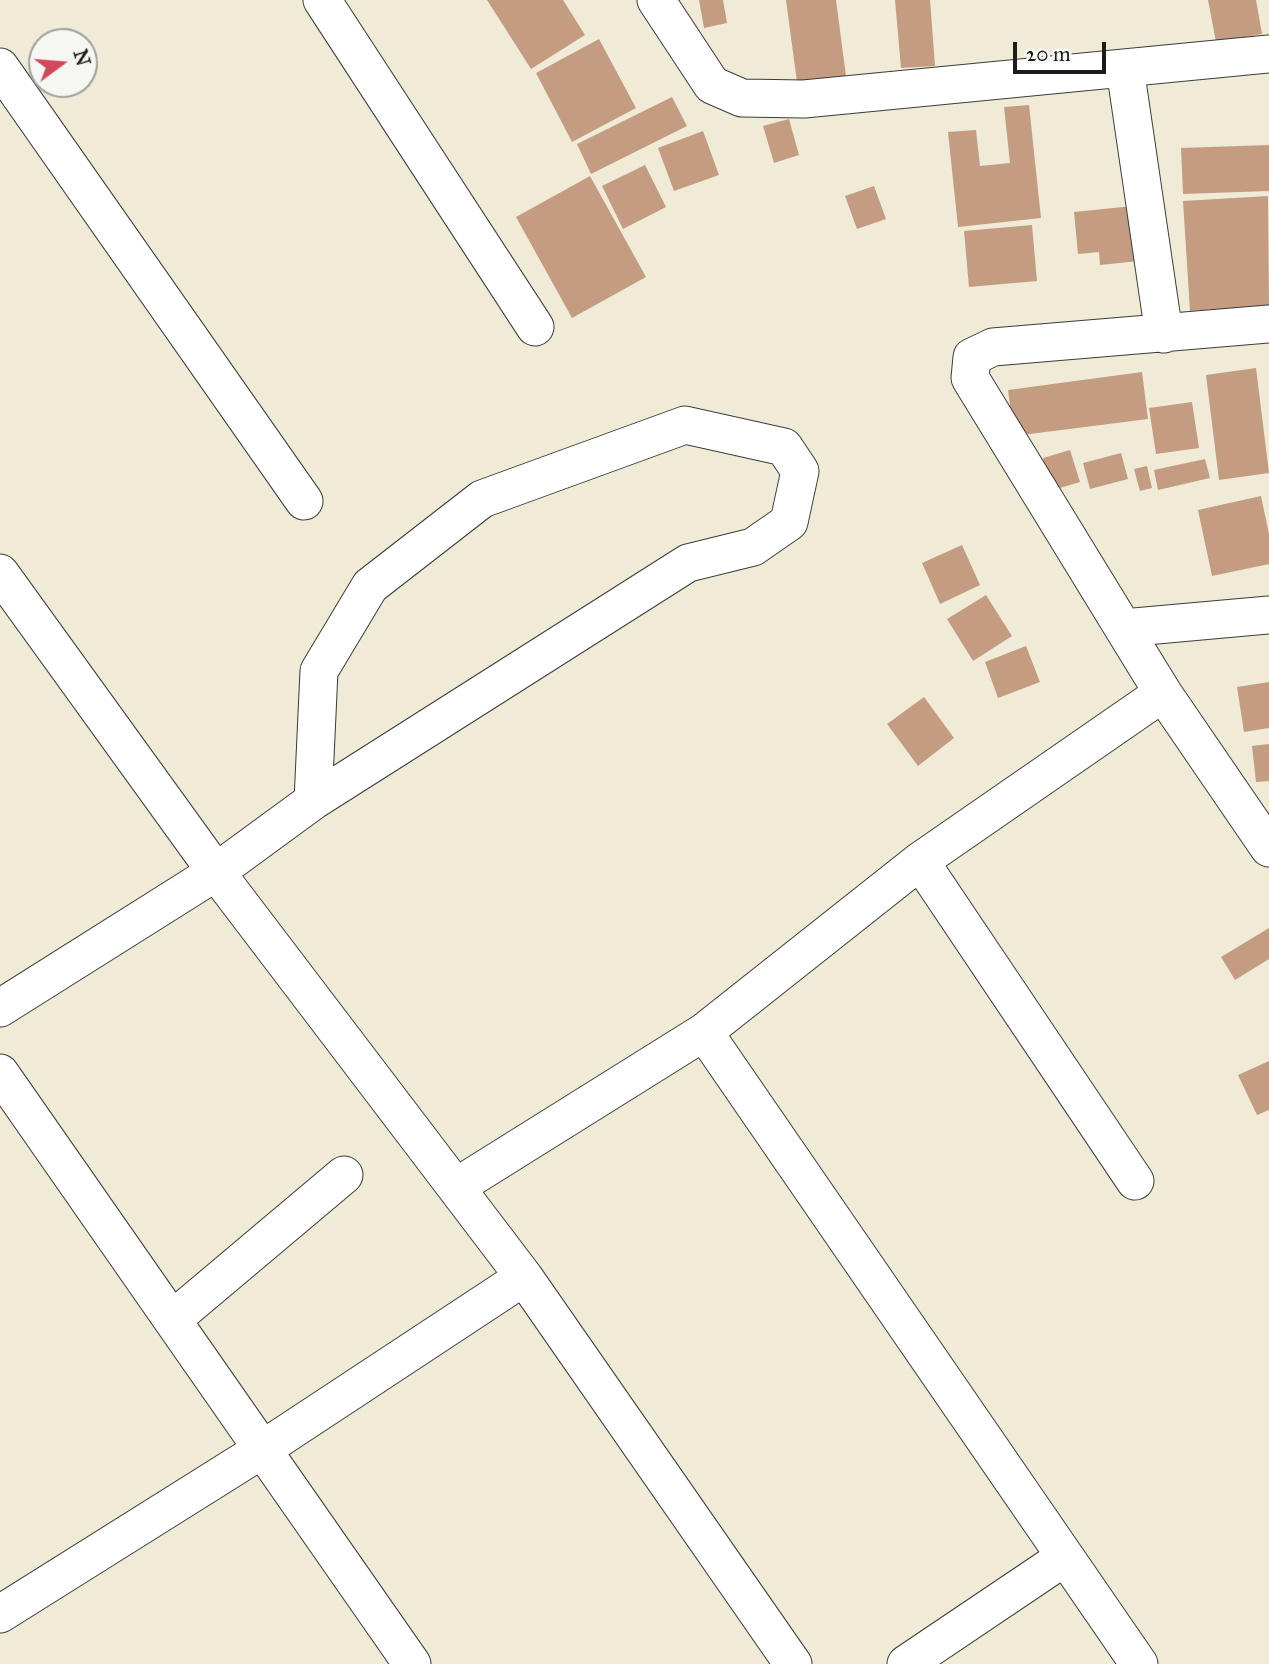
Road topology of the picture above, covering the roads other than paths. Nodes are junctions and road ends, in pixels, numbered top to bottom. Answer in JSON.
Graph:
{"nodes":[{"id":1,"x":322,"y":0,"type":"edge"},
{"id":2,"x":656,"y":0,"type":"edge"},
{"id":3,"x":1269,"y":54,"type":"edge"},
{"id":4,"x":0,"y":67,"type":"edge"},
{"id":5,"x":1125,"y":68,"type":"junction"},
{"id":6,"x":1269,"y":324,"type":"edge"},
{"id":7,"x":535,"y":327,"type":"dead end"},
{"id":8,"x":1164,"y":334,"type":"junction"},
{"id":9,"x":304,"y":501,"type":"dead end"},
{"id":10,"x":0,"y":573,"type":"edge"},
{"id":11,"x":1269,"y":615,"type":"edge"},
{"id":12,"x":1123,"y":628,"type":"junction"},
{"id":13,"x":1163,"y":693,"type":"junction"},
{"id":14,"x":313,"y":802,"type":"junction"},
{"id":15,"x":1269,"y":848,"type":"edge"},
{"id":16,"x":920,"y":861,"type":"junction"},
{"id":17,"x":216,"y":872,"type":"junction"},
{"id":18,"x":0,"y":1007,"type":"edge"},
{"id":19,"x":704,"y":1032,"type":"junction"},
{"id":20,"x":0,"y":1073,"type":"edge"},
{"id":21,"x":344,"y":1174,"type":"dead end"},
{"id":22,"x":1135,"y":1181,"type":"dead end"},
{"id":23,"x":456,"y":1187,"type":"junction"},
{"id":24,"x":524,"y":1277,"type":"junction"},
{"id":25,"x":173,"y":1319,"type":"junction"},
{"id":26,"x":263,"y":1449,"type":"junction"},
{"id":27,"x":1065,"y":1557,"type":"junction"},
{"id":28,"x":3,"y":1605,"type":"edge"},
{"id":29,"x":412,"y":1664,"type":"edge"},
{"id":30,"x":793,"y":1664,"type":"edge"},
{"id":31,"x":906,"y":1664,"type":"edge"},
{"id":32,"x":1139,"y":1664,"type":"edge"}],
"edges":[{"from":1,"to":7,"type":"street"},
{"from":2,"to":5,"type":"street"},
{"from":3,"to":5,"type":"street"},
{"from":4,"to":9,"type":"street"},
{"from":5,"to":8,"type":"street"},
{"from":6,"to":8,"type":"street"},
{"from":8,"to":12,"type":"street"},
{"from":10,"to":17,"type":"street"},
{"from":11,"to":12,"type":"street"},
{"from":12,"to":13,"type":"street"},
{"from":13,"to":15,"type":"street"},
{"from":13,"to":16,"type":"street"},
{"from":14,"to":14,"type":"street"},
{"from":14,"to":17,"type":"street"},
{"from":16,"to":19,"type":"street"},
{"from":16,"to":22,"type":"street"},
{"from":17,"to":18,"type":"street"},
{"from":17,"to":23,"type":"street"},
{"from":19,"to":23,"type":"street"},
{"from":19,"to":27,"type":"street"},
{"from":20,"to":25,"type":"street"},
{"from":21,"to":25,"type":"street"},
{"from":23,"to":24,"type":"street"},
{"from":24,"to":26,"type":"street"},
{"from":24,"to":30,"type":"street"},
{"from":25,"to":26,"type":"street"},
{"from":26,"to":28,"type":"street"},
{"from":26,"to":29,"type":"street"},
{"from":27,"to":31,"type":"street"},
{"from":27,"to":32,"type":"street"}]}
